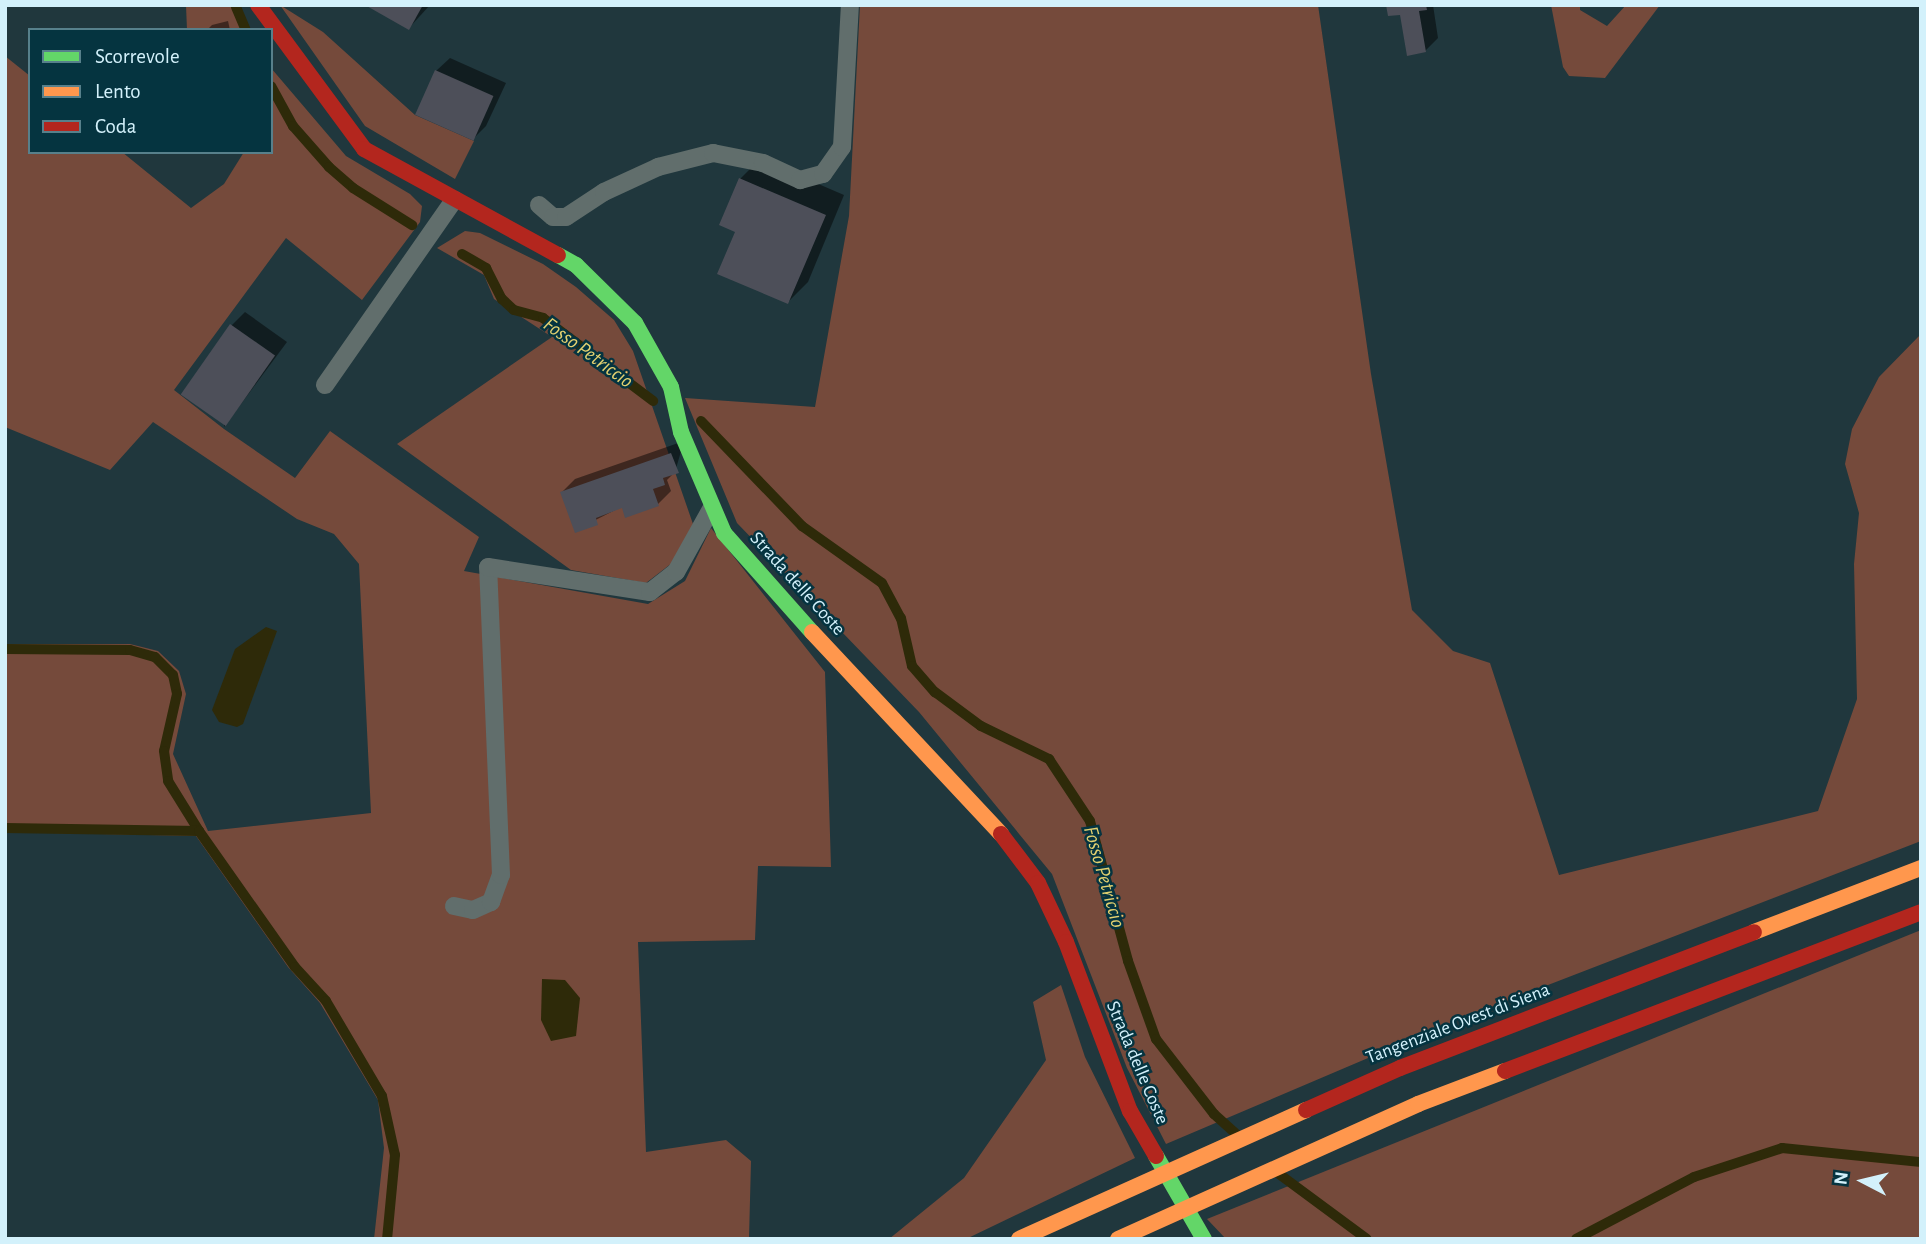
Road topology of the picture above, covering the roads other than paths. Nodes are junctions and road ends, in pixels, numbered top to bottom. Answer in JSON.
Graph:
{"nodes":[{"id":1,"x":258,"y":5,"type":"edge"},
{"id":2,"x":850,"y":5,"type":"edge"},
{"id":3,"x":454,"y":200,"type":"junction"},
{"id":4,"x":539,"y":205,"type":"dead end"},
{"id":5,"x":325,"y":385,"type":"dead end"},
{"id":6,"x":711,"y":509,"type":"junction"},
{"id":7,"x":1921,"y":868,"type":"edge"},
{"id":8,"x":454,"y":906,"type":"dead end"},
{"id":9,"x":1921,"y":912,"type":"edge"},
{"id":10,"x":1026,"y":1236,"type":"edge"},
{"id":11,"x":1118,"y":1239,"type":"edge"},
{"id":12,"x":1204,"y":1239,"type":"edge"}],
"edges":[{"from":1,"to":3,"type":"main road","name":"Strada delle Coste"},
{"from":2,"to":4,"type":"lane"},
{"from":3,"to":5,"type":"lane"},
{"from":3,"to":6,"type":"main road","name":"Strada delle Coste"},
{"from":6,"to":8,"type":"lane"},
{"from":6,"to":12,"type":"main road","name":"Strada delle Coste"},
{"from":7,"to":10,"type":"main road","name":"Tangenziale Ovest di Siena"},
{"from":9,"to":11,"type":"main road"}]}
